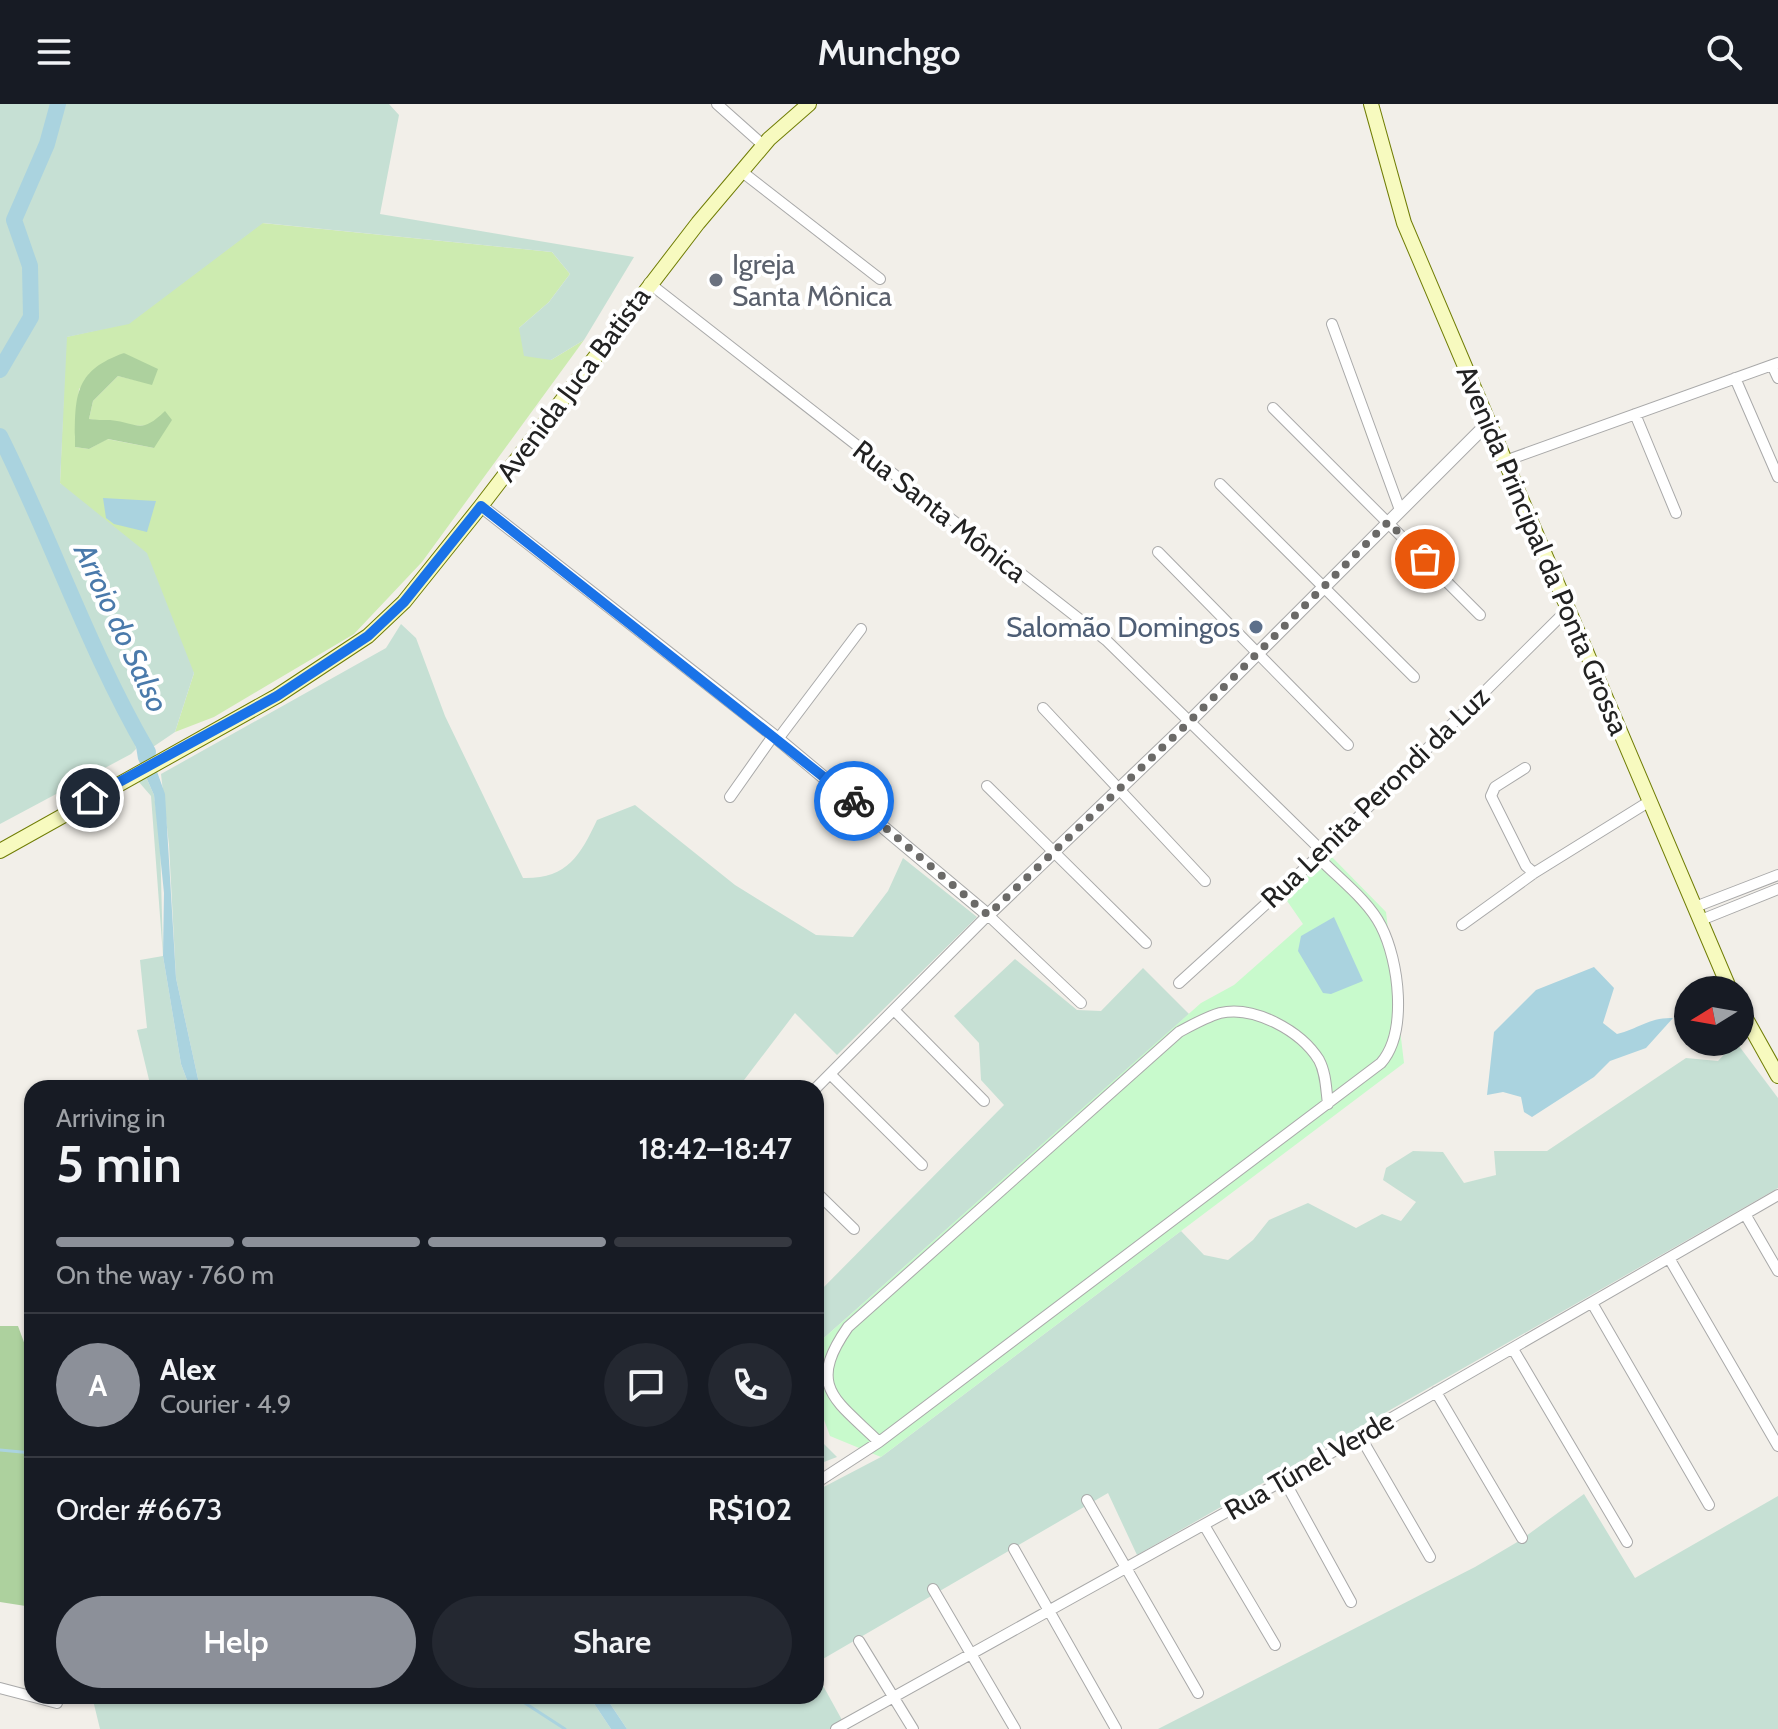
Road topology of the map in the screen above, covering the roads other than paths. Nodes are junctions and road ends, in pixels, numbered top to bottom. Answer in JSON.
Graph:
{"nodes":[{"id":1,"x":717,"y":104,"type":"edge"},
{"id":2,"x":809,"y":104,"type":"edge"},
{"id":3,"x":1371,"y":104,"type":"edge"},
{"id":4,"x":763,"y":145,"type":"junction"},
{"id":5,"x":741,"y":171,"type":"junction"},
{"id":6,"x":880,"y":279,"type":"dead end"},
{"id":7,"x":649,"y":283,"type":"junction"},
{"id":8,"x":1332,"y":324,"type":"dead end"},
{"id":9,"x":1775,"y":364,"type":"edge"},
{"id":10,"x":1735,"y":378,"type":"junction"},
{"id":11,"x":1778,"y":378,"type":"edge"},
{"id":12,"x":1273,"y":408,"type":"dead end"},
{"id":13,"x":1635,"y":414,"type":"junction"},
{"id":14,"x":1489,"y":422,"type":"junction"},
{"id":15,"x":1505,"y":461,"type":"junction"},
{"id":16,"x":1778,"y":477,"type":"edge"},
{"id":17,"x":1220,"y":484,"type":"dead end"},
{"id":18,"x":481,"y":506,"type":"junction"},
{"id":19,"x":1400,"y":510,"type":"junction"},
{"id":20,"x":1676,"y":513,"type":"dead end"},
{"id":21,"x":1388,"y":522,"type":"junction"},
{"id":22,"x":1158,"y":552,"type":"dead end"},
{"id":23,"x":1321,"y":588,"type":"junction"},
{"id":24,"x":1568,"y":609,"type":"junction"},
{"id":25,"x":1480,"y":615,"type":"dead end"},
{"id":26,"x":861,"y":629,"type":"dead end"},
{"id":27,"x":1258,"y":652,"type":"junction"},
{"id":28,"x":1414,"y":677,"type":"dead end"},
{"id":29,"x":1043,"y":708,"type":"dead end"},
{"id":30,"x":1189,"y":722,"type":"junction"},
{"id":31,"x":776,"y":738,"type":"junction"},
{"id":32,"x":1348,"y":745,"type":"dead end"},
{"id":33,"x":1525,"y":768,"type":"dead end"},
{"id":34,"x":987,"y":786,"type":"dead end"},
{"id":35,"x":1119,"y":789,"type":"junction"},
{"id":36,"x":730,"y":797,"type":"dead end"},
{"id":37,"x":1650,"y":801,"type":"junction"},
{"id":38,"x":0,"y":851,"type":"edge"},
{"id":39,"x":1054,"y":852,"type":"junction"},
{"id":40,"x":1320,"y":854,"type":"junction"},
{"id":41,"x":1534,"y":873,"type":"junction"},
{"id":42,"x":1778,"y":875,"type":"edge"},
{"id":43,"x":1205,"y":881,"type":"dead end"},
{"id":44,"x":1778,"y":889,"type":"edge"},
{"id":45,"x":1698,"y":914,"type":"junction"},
{"id":46,"x":988,"y":915,"type":"junction"},
{"id":47,"x":1462,"y":925,"type":"dead end"},
{"id":48,"x":1146,"y":943,"type":"dead end"},
{"id":49,"x":1724,"y":976,"type":"edge"},
{"id":50,"x":1179,"y":983,"type":"dead end"},
{"id":51,"x":1081,"y":1003,"type":"dead end"},
{"id":52,"x":895,"y":1011,"type":"junction"},
{"id":53,"x":1754,"y":1033,"type":"edge"},
{"id":54,"x":830,"y":1074,"type":"junction"},
{"id":55,"x":1778,"y":1076,"type":"edge"},
{"id":56,"x":824,"y":1080,"type":"edge"},
{"id":57,"x":984,"y":1101,"type":"dead end"},
{"id":58,"x":1328,"y":1104,"type":"junction"},
{"id":59,"x":922,"y":1165,"type":"dead end"},
{"id":60,"x":1778,"y":1195,"type":"edge"},
{"id":61,"x":824,"y":1200,"type":"edge"},
{"id":62,"x":1745,"y":1214,"type":"junction"},
{"id":63,"x":854,"y":1229,"type":"dead end"},
{"id":64,"x":1669,"y":1258,"type":"junction"},
{"id":65,"x":1778,"y":1271,"type":"edge"},
{"id":66,"x":1592,"y":1303,"type":"junction"},
{"id":67,"x":1513,"y":1349,"type":"junction"},
{"id":68,"x":1436,"y":1392,"type":"junction"},
{"id":69,"x":1360,"y":1436,"type":"junction"},
{"id":70,"x":879,"y":1442,"type":"junction"},
{"id":71,"x":1778,"y":1446,"type":"edge"},
{"id":72,"x":824,"y":1478,"type":"edge"},
{"id":73,"x":1284,"y":1480,"type":"junction"},
{"id":74,"x":1087,"y":1500,"type":"dead end"},
{"id":75,"x":1709,"y":1505,"type":"dead end"},
{"id":76,"x":1204,"y":1525,"type":"junction"},
{"id":77,"x":1522,"y":1538,"type":"dead end"},
{"id":78,"x":1627,"y":1542,"type":"dead end"},
{"id":79,"x":1014,"y":1549,"type":"dead end"},
{"id":80,"x":1430,"y":1557,"type":"dead end"},
{"id":81,"x":1127,"y":1569,"type":"junction"},
{"id":82,"x":936,"y":1593,"type":"dead end"},
{"id":83,"x":1351,"y":1602,"type":"dead end"},
{"id":84,"x":1050,"y":1610,"type":"junction"},
{"id":85,"x":859,"y":1641,"type":"dead end"},
{"id":86,"x":1275,"y":1645,"type":"dead end"},
{"id":87,"x":972,"y":1656,"type":"junction"},
{"id":88,"x":0,"y":1688,"type":"edge"},
{"id":89,"x":1198,"y":1693,"type":"dead end"},
{"id":90,"x":24,"y":1694,"type":"edge"},
{"id":91,"x":895,"y":1697,"type":"junction"},
{"id":92,"x":836,"y":1729,"type":"edge"},
{"id":93,"x":913,"y":1729,"type":"edge"},
{"id":94,"x":1015,"y":1729,"type":"edge"},
{"id":95,"x":1116,"y":1729,"type":"edge"}],
"edges":[{"from":1,"to":4,"type":"street"},
{"from":2,"to":4,"type":"main road","name":"Avenida Juca Batista"},
{"from":3,"to":14,"type":"main road","name":"Avenida Principal da Ponta Grossa"},
{"from":4,"to":5,"type":"main road","name":"Avenida Juca Batista"},
{"from":5,"to":6,"type":"street"},
{"from":5,"to":7,"type":"main road","name":"Avenida Juca Batista"},
{"from":7,"to":18,"type":"main road","name":"Avenida Juca Batista"},
{"from":7,"to":30,"type":"street","name":"Rua Santa Mônica"},
{"from":8,"to":19,"type":"street"},
{"from":9,"to":10,"type":"street"},
{"from":9,"to":11,"type":"street"},
{"from":10,"to":13,"type":"street"},
{"from":10,"to":16,"type":"street"},
{"from":12,"to":21,"type":"street"},
{"from":13,"to":15,"type":"street"},
{"from":13,"to":20,"type":"street"},
{"from":14,"to":15,"type":"main road","name":"Avenida Principal da Ponta Grossa"},
{"from":14,"to":19,"type":"street"},
{"from":15,"to":24,"type":"main road","name":"Avenida Principal da Ponta Grossa"},
{"from":17,"to":23,"type":"street"},
{"from":18,"to":31,"type":"street"},
{"from":18,"to":38,"type":"main road","name":"Avenida Juca Batista"},
{"from":19,"to":21,"type":"street"},
{"from":21,"to":23,"type":"street"},
{"from":21,"to":25,"type":"street"},
{"from":22,"to":27,"type":"street"},
{"from":23,"to":27,"type":"street"},
{"from":23,"to":28,"type":"street"},
{"from":24,"to":37,"type":"main road","name":"Avenida Principal da Ponta Grossa"},
{"from":24,"to":40,"type":"street","name":"Rua Lenita Perondi da Luz"},
{"from":26,"to":31,"type":"street"},
{"from":27,"to":30,"type":"street"},
{"from":27,"to":32,"type":"street"},
{"from":29,"to":35,"type":"street"},
{"from":30,"to":35,"type":"street"},
{"from":30,"to":40,"type":"street","name":"Rua Santa Mônica"},
{"from":31,"to":36,"type":"street"},
{"from":31,"to":46,"type":"street"},
{"from":33,"to":41,"type":"street"},
{"from":34,"to":39,"type":"street"},
{"from":35,"to":39,"type":"street"},
{"from":35,"to":43,"type":"street"},
{"from":37,"to":41,"type":"street"},
{"from":37,"to":45,"type":"main road","name":"Avenida Principal da Ponta Grossa"},
{"from":39,"to":46,"type":"street"},
{"from":39,"to":48,"type":"street"},
{"from":40,"to":50,"type":"street","name":"Rua Lenita Perondi da Luz"},
{"from":40,"to":58,"type":"street","name":"Rua Santa Mônica"},
{"from":41,"to":47,"type":"street"},
{"from":42,"to":45,"type":"street"},
{"from":44,"to":45,"type":"street"},
{"from":45,"to":49,"type":"main road","name":"Avenida Principal da Ponta Grossa"},
{"from":46,"to":51,"type":"street"},
{"from":46,"to":52,"type":"street"},
{"from":52,"to":54,"type":"street"},
{"from":52,"to":57,"type":"street"},
{"from":53,"to":55,"type":"main road"},
{"from":54,"to":56,"type":"street"},
{"from":54,"to":59,"type":"street"},
{"from":58,"to":70,"type":"street","name":"Rua Santa Mônica"},
{"from":58,"to":70,"type":"street"},
{"from":60,"to":62,"type":"street","name":"Rua Túnel Verde"},
{"from":61,"to":63,"type":"street"},
{"from":62,"to":64,"type":"street","name":"Rua Túnel Verde"},
{"from":62,"to":65,"type":"street"},
{"from":64,"to":66,"type":"street","name":"Rua Túnel Verde"},
{"from":64,"to":71,"type":"street"},
{"from":66,"to":67,"type":"street","name":"Rua Túnel Verde"},
{"from":66,"to":75,"type":"street"},
{"from":67,"to":68,"type":"street","name":"Rua Túnel Verde"},
{"from":67,"to":78,"type":"street"},
{"from":68,"to":69,"type":"street","name":"Rua Túnel Verde"},
{"from":68,"to":77,"type":"street"},
{"from":69,"to":73,"type":"street","name":"Rua Túnel Verde"},
{"from":69,"to":80,"type":"street"},
{"from":70,"to":72,"type":"street","name":"Rua Santa Mônica"},
{"from":73,"to":76,"type":"street","name":"Rua Túnel Verde"},
{"from":73,"to":83,"type":"street"},
{"from":74,"to":81,"type":"street"},
{"from":76,"to":81,"type":"street","name":"Rua Túnel Verde"},
{"from":76,"to":86,"type":"street"},
{"from":79,"to":84,"type":"street"},
{"from":81,"to":84,"type":"street","name":"Rua Túnel Verde"},
{"from":81,"to":89,"type":"street"},
{"from":82,"to":87,"type":"street"},
{"from":84,"to":87,"type":"street","name":"Rua Túnel Verde"},
{"from":84,"to":95,"type":"street"},
{"from":85,"to":91,"type":"street"},
{"from":87,"to":91,"type":"street","name":"Rua Túnel Verde"},
{"from":87,"to":94,"type":"street"},
{"from":88,"to":90,"type":"street"},
{"from":91,"to":92,"type":"street","name":"Rua Túnel Verde"},
{"from":91,"to":93,"type":"street"}]}
